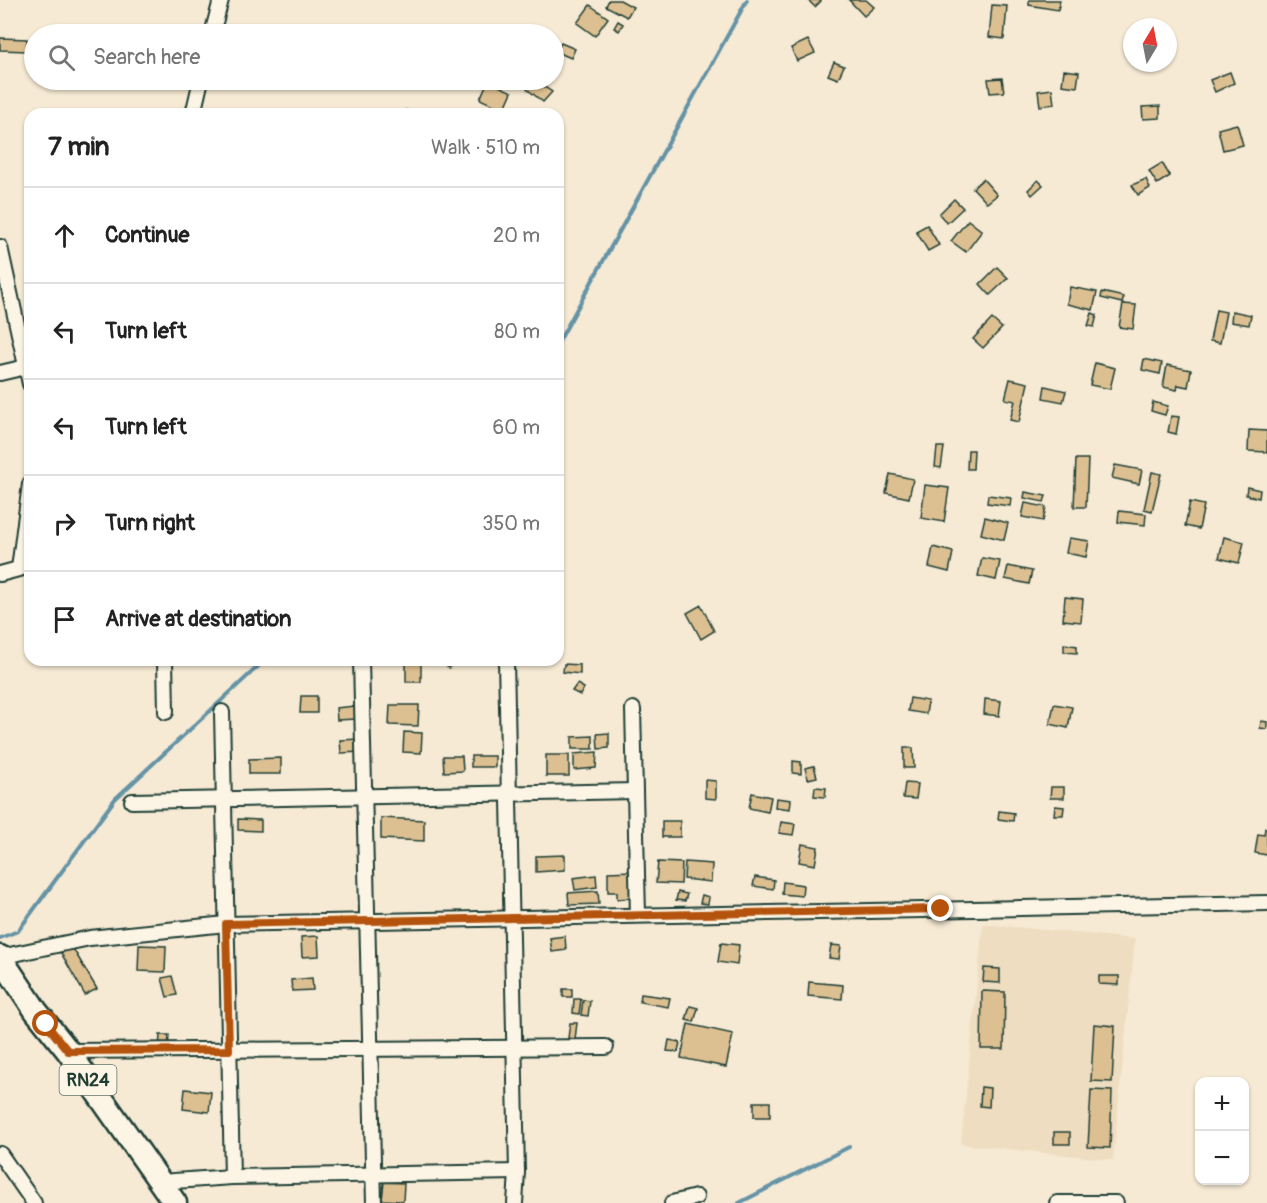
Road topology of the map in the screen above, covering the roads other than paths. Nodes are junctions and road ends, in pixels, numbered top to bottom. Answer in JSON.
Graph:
{"nodes":[{"id":1,"x":221,"y":0,"type":"edge"},
{"id":2,"x":215,"y":24,"type":"edge"},
{"id":3,"x":199,"y":90,"type":"edge"},
{"id":4,"x":194,"y":108,"type":"edge"},
{"id":5,"x":0,"y":247,"type":"edge"},
{"id":6,"x":24,"y":350,"type":"edge"},
{"id":7,"x":24,"y":368,"type":"edge"},
{"id":8,"x":0,"y":373,"type":"edge"},
{"id":9,"x":24,"y":568,"type":"edge"},
{"id":10,"x":0,"y":574,"type":"edge"},
{"id":11,"x":165,"y":666,"type":"edge"},
{"id":12,"x":361,"y":666,"type":"edge"},
{"id":13,"x":506,"y":666,"type":"edge"},
{"id":14,"x":633,"y":709,"type":"dead end"},
{"id":15,"x":166,"y":712,"type":"dead end"},
{"id":16,"x":222,"y":712,"type":"dead end"},
{"id":17,"x":635,"y":791,"type":"junction"},
{"id":18,"x":508,"y":794,"type":"junction"},
{"id":19,"x":364,"y":797,"type":"junction"},
{"id":20,"x":224,"y":800,"type":"junction"},
{"id":21,"x":132,"y":801,"type":"dead end"},
{"id":22,"x":1267,"y":903,"type":"edge"},
{"id":23,"x":638,"y":915,"type":"junction"},
{"id":24,"x":511,"y":918,"type":"junction"},
{"id":25,"x":367,"y":921,"type":"junction"},
{"id":26,"x":226,"y":924,"type":"junction"},
{"id":27,"x":2,"y":964,"type":"edge"},
{"id":28,"x":514,"y":1047,"type":"junction"},
{"id":29,"x":606,"y":1047,"type":"dead end"},
{"id":30,"x":370,"y":1048,"type":"junction"},
{"id":31,"x":229,"y":1050,"type":"junction"},
{"id":32,"x":68,"y":1051,"type":"junction"},
{"id":33,"x":0,"y":1154,"type":"edge"},
{"id":34,"x":517,"y":1172,"type":"junction"},
{"id":35,"x":374,"y":1174,"type":"junction"},
{"id":36,"x":232,"y":1177,"type":"junction"},
{"id":37,"x":160,"y":1182,"type":"junction"},
{"id":38,"x":696,"y":1197,"type":"dead end"},
{"id":39,"x":34,"y":1203,"type":"edge"},
{"id":40,"x":175,"y":1203,"type":"edge"},
{"id":41,"x":374,"y":1203,"type":"edge"},
{"id":42,"x":515,"y":1203,"type":"edge"},
{"id":43,"x":672,"y":1203,"type":"edge"},
{"id":44,"x":1057,"y":1203,"type":"edge"},
{"id":45,"x":1116,"y":1203,"type":"edge"}],
"edges":[{"from":1,"to":2,"type":"street"},
{"from":3,"to":4,"type":"street"},
{"from":5,"to":6,"type":"street"},
{"from":7,"to":8,"type":"street"},
{"from":9,"to":10,"type":"street"},
{"from":11,"to":15,"type":"street"},
{"from":12,"to":19,"type":"street"},
{"from":13,"to":18,"type":"street"},
{"from":14,"to":17,"type":"street"},
{"from":16,"to":20,"type":"street"},
{"from":17,"to":18,"type":"street"},
{"from":17,"to":23,"type":"street"},
{"from":18,"to":19,"type":"street"},
{"from":18,"to":24,"type":"street"},
{"from":19,"to":20,"type":"street"},
{"from":19,"to":25,"type":"street"},
{"from":20,"to":21,"type":"street"},
{"from":20,"to":26,"type":"street"},
{"from":22,"to":23,"type":"street"},
{"from":23,"to":24,"type":"street"},
{"from":24,"to":25,"type":"street"},
{"from":24,"to":28,"type":"street"},
{"from":25,"to":26,"type":"street"},
{"from":25,"to":30,"type":"street"},
{"from":26,"to":27,"type":"street"},
{"from":26,"to":31,"type":"street"},
{"from":27,"to":32,"type":"main road","number":"RN24"},
{"from":28,"to":29,"type":"street"},
{"from":28,"to":30,"type":"street"},
{"from":28,"to":34,"type":"street"},
{"from":30,"to":31,"type":"street"},
{"from":30,"to":35,"type":"street"},
{"from":31,"to":32,"type":"street"},
{"from":31,"to":36,"type":"street"},
{"from":32,"to":37,"type":"main road","number":"RN24"},
{"from":33,"to":39,"type":"street"},
{"from":34,"to":35,"type":"street"},
{"from":34,"to":42,"type":"street"},
{"from":35,"to":36,"type":"street"},
{"from":35,"to":41,"type":"street"},
{"from":36,"to":37,"type":"street"},
{"from":37,"to":40,"type":"main road","number":"RN24"},
{"from":38,"to":43,"type":"street"},
{"from":44,"to":45,"type":"street"}]}
